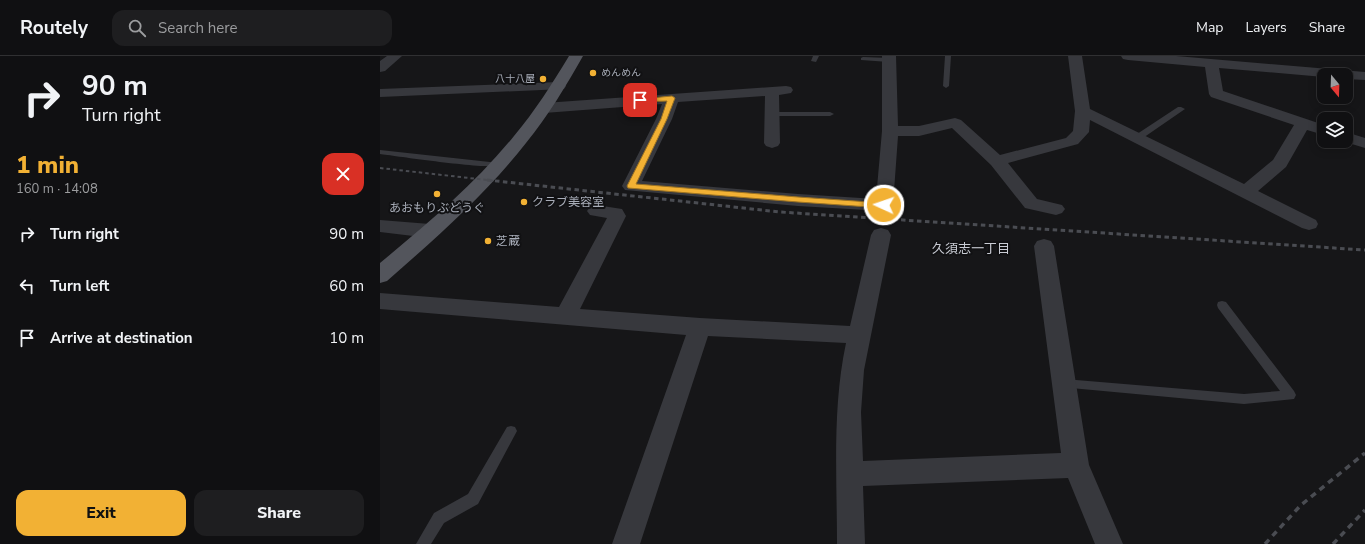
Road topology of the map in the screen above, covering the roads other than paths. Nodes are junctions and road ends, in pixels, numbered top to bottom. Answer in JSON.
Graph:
{"nodes":[{"id":1,"x":395,"y":56,"type":"edge"},
{"id":2,"x":576,"y":56,"type":"edge"},
{"id":3,"x":948,"y":56,"type":"edge"},
{"id":4,"x":1075,"y":56,"type":"edge"},
{"id":5,"x":1128,"y":56,"type":"edge"},
{"id":6,"x":1283,"y":56,"type":"edge"},
{"id":7,"x":889,"y":58,"type":"edge"},
{"id":8,"x":863,"y":59,"type":"dead end"},
{"id":9,"x":1211,"y":63,"type":"junction"},
{"id":10,"x":380,"y":68,"type":"edge"},
{"id":11,"x":1312,"y":70,"type":"junction"},
{"id":12,"x":1365,"y":76,"type":"edge"},
{"id":13,"x":559,"y":86,"type":"junction"},
{"id":14,"x":946,"y":86,"type":"dead end"},
{"id":15,"x":380,"y":93,"type":"edge"},
{"id":16,"x":672,"y":98,"type":"junction"},
{"id":17,"x":544,"y":108,"type":"junction"},
{"id":18,"x":1181,"y":109,"type":"dead end"},
{"id":19,"x":1083,"y":111,"type":"junction"},
{"id":20,"x":772,"y":114,"type":"junction"},
{"id":21,"x":830,"y":114,"type":"dead end"},
{"id":22,"x":1303,"y":123,"type":"junction"},
{"id":23,"x":1317,"y":128,"type":"edge"},
{"id":24,"x":890,"y":131,"type":"junction"},
{"id":25,"x":1137,"y":138,"type":"junction"},
{"id":26,"x":1353,"y":139,"type":"edge"},
{"id":27,"x":772,"y":143,"type":"dead end"},
{"id":28,"x":1365,"y":143,"type":"edge"},
{"id":29,"x":380,"y":152,"type":"edge"},
{"id":30,"x":997,"y":161,"type":"junction"},
{"id":31,"x":499,"y":164,"type":"junction"},
{"id":32,"x":1246,"y":192,"type":"junction"},
{"id":33,"x":1056,"y":209,"type":"dead end"},
{"id":34,"x":596,"y":211,"type":"dead end"},
{"id":35,"x":1309,"y":224,"type":"dead end"},
{"id":36,"x":380,"y":226,"type":"edge"},
{"id":37,"x":430,"y":231,"type":"junction"},
{"id":38,"x":881,"y":235,"type":"dead end"},
{"id":39,"x":1044,"y":246,"type":"dead end"},
{"id":40,"x":380,"y":275,"type":"edge"},
{"id":41,"x":380,"y":301,"type":"edge"},
{"id":42,"x":1222,"y":305,"type":"dead end"},
{"id":43,"x":565,"y":317,"type":"junction"},
{"id":44,"x":700,"y":327,"type":"junction"},
{"id":45,"x":859,"y":335,"type":"junction"},
{"id":46,"x":1064,"y":384,"type":"junction"},
{"id":47,"x":511,"y":431,"type":"dead end"},
{"id":48,"x":1076,"y":465,"type":"junction"},
{"id":49,"x":850,"y":474,"type":"junction"},
{"id":50,"x":423,"y":544,"type":"edge"},
{"id":51,"x":626,"y":544,"type":"edge"},
{"id":52,"x":851,"y":544,"type":"edge"},
{"id":53,"x":1108,"y":544,"type":"edge"}],
"edges":[{"from":1,"to":10,"type":"street"},
{"from":2,"to":13,"type":"main road"},
{"from":3,"to":14,"type":"lane"},
{"from":4,"to":19,"type":"street"},
{"from":5,"to":9,"type":"street"},
{"from":6,"to":11,"type":"street"},
{"from":7,"to":8,"type":"lane"},
{"from":7,"to":24,"type":"street"},
{"from":9,"to":11,"type":"street"},
{"from":9,"to":22,"type":"street"},
{"from":11,"to":12,"type":"street"},
{"from":13,"to":15,"type":"street"},
{"from":13,"to":17,"type":"main road"},
{"from":16,"to":17,"type":"street"},
{"from":16,"to":20,"type":"street"},
{"from":16,"to":24,"type":"street"},
{"from":17,"to":31,"type":"main road"},
{"from":18,"to":25,"type":"lane"},
{"from":19,"to":25,"type":"street"},
{"from":19,"to":30,"type":"street"},
{"from":20,"to":21,"type":"lane"},
{"from":20,"to":27,"type":"street"},
{"from":22,"to":23,"type":"street"},
{"from":22,"to":32,"type":"street"},
{"from":24,"to":30,"type":"street"},
{"from":25,"to":32,"type":"street"},
{"from":26,"to":28,"type":"street"},
{"from":29,"to":31,"type":"lane"},
{"from":30,"to":33,"type":"street"},
{"from":31,"to":37,"type":"main road"},
{"from":32,"to":35,"type":"street"},
{"from":34,"to":43,"type":"street"},
{"from":36,"to":37,"type":"street"},
{"from":37,"to":40,"type":"main road"},
{"from":38,"to":45,"type":"street"},
{"from":39,"to":46,"type":"street"},
{"from":41,"to":43,"type":"street"},
{"from":42,"to":46,"type":"lane"},
{"from":43,"to":44,"type":"street"},
{"from":44,"to":45,"type":"street"},
{"from":44,"to":51,"type":"street"},
{"from":45,"to":49,"type":"street"},
{"from":46,"to":48,"type":"street"},
{"from":47,"to":50,"type":"lane"},
{"from":48,"to":49,"type":"street"},
{"from":48,"to":53,"type":"street"},
{"from":49,"to":52,"type":"street"}]}
